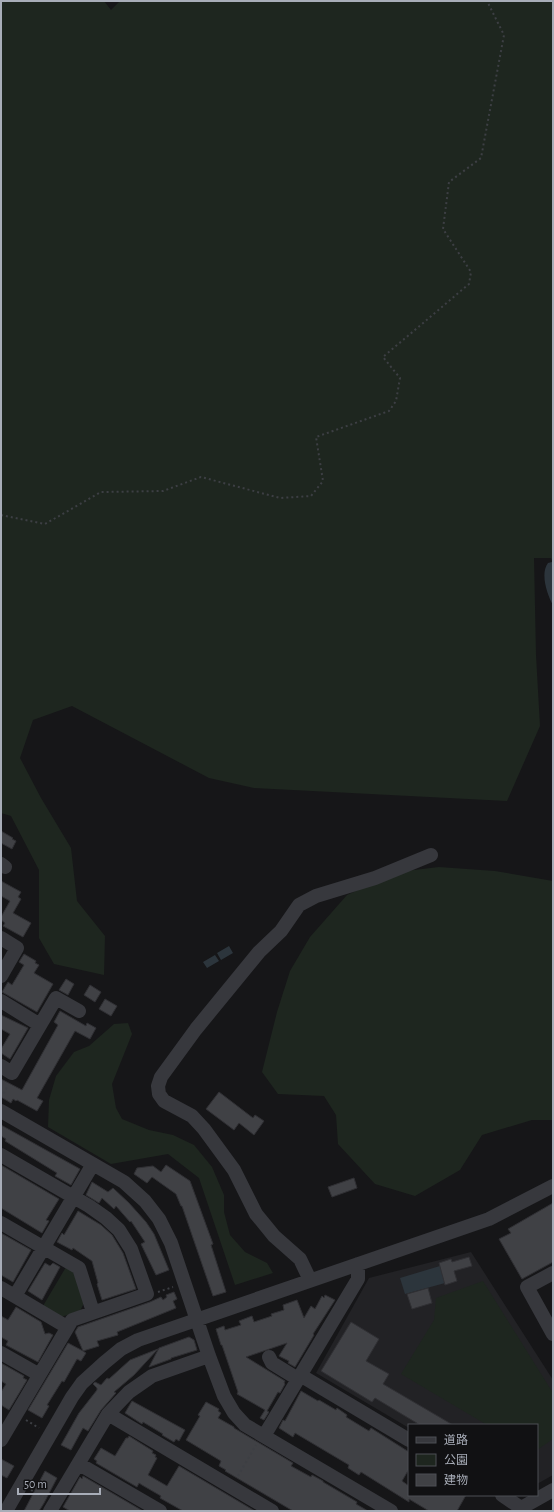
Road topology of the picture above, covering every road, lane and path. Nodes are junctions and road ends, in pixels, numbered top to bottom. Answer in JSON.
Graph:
{"nodes":[{"id":1,"x":486,"y":1,"type":"edge"},
{"id":2,"x":1,"y":515,"type":"edge"},
{"id":3,"x":431,"y":855,"type":"dead end"},
{"id":4,"x":1,"y":938,"type":"edge"},
{"id":5,"x":1,"y":976,"type":"edge"},
{"id":6,"x":1,"y":1001,"type":"edge"},
{"id":7,"x":79,"y":1011,"type":"dead end"},
{"id":8,"x":40,"y":1025,"type":"junction"},
{"id":9,"x":1,"y":1066,"type":"edge"},
{"id":10,"x":1,"y":1111,"type":"edge"},
{"id":11,"x":1,"y":1155,"type":"edge"},
{"id":12,"x":93,"y":1164,"type":"junction"},
{"id":13,"x":553,"y":1186,"type":"edge"},
{"id":14,"x":74,"y":1197,"type":"junction"},
{"id":15,"x":1,"y":1223,"type":"edge"},
{"id":16,"x":44,"y":1248,"type":"junction"},
{"id":17,"x":358,"y":1264,"type":"junction"},
{"id":18,"x":553,"y":1273,"type":"edge"},
{"id":19,"x":310,"y":1280,"type":"junction"},
{"id":20,"x":176,"y":1286,"type":"dead end"},
{"id":21,"x":1,"y":1288,"type":"edge"},
{"id":22,"x":147,"y":1294,"type":"junction"},
{"id":23,"x":15,"y":1296,"type":"junction"},
{"id":24,"x":93,"y":1312,"type":"junction"},
{"id":25,"x":197,"y":1319,"type":"junction"},
{"id":26,"x":67,"y":1327,"type":"junction"},
{"id":27,"x":553,"y":1334,"type":"edge"},
{"id":28,"x":1,"y":1353,"type":"edge"},
{"id":29,"x":209,"y":1356,"type":"junction"},
{"id":30,"x":269,"y":1357,"type":"dead end"},
{"id":31,"x":38,"y":1374,"type":"junction"},
{"id":32,"x":299,"y":1377,"type":"junction"},
{"id":33,"x":108,"y":1414,"type":"junction"},
{"id":34,"x":9,"y":1419,"type":"edge"},
{"id":35,"x":40,"y":1428,"type":"dead end"},
{"id":36,"x":408,"y":1439,"type":"edge"},
{"id":37,"x":1,"y":1440,"type":"edge"},
{"id":38,"x":260,"y":1440,"type":"junction"},
{"id":39,"x":79,"y":1464,"type":"junction"},
{"id":40,"x":232,"y":1487,"type":"junction"},
{"id":41,"x":30,"y":1490,"type":"dead end"},
{"id":42,"x":553,"y":1490,"type":"edge"},
{"id":43,"x":503,"y":1496,"type":"edge"},
{"id":44,"x":53,"y":1507,"type":"edge"},
{"id":45,"x":519,"y":1509,"type":"edge"},
{"id":46,"x":6,"y":1511,"type":"edge"},
{"id":47,"x":160,"y":1511,"type":"edge"},
{"id":48,"x":272,"y":1511,"type":"edge"},
{"id":49,"x":390,"y":1511,"type":"edge"}],
"edges":[{"from":1,"to":2,"type":"path"},
{"from":3,"to":19,"type":"street"},
{"from":4,"to":5,"type":"street"},
{"from":6,"to":8,"type":"street"},
{"from":7,"to":8,"type":"street"},
{"from":8,"to":9,"type":"street"},
{"from":10,"to":12,"type":"street"},
{"from":11,"to":14,"type":"street"},
{"from":12,"to":14,"type":"street"},
{"from":12,"to":25,"type":"street"},
{"from":13,"to":17,"type":"street"},
{"from":14,"to":16,"type":"street"},
{"from":14,"to":22,"type":"street"},
{"from":15,"to":16,"type":"street"},
{"from":16,"to":23,"type":"street"},
{"from":16,"to":24,"type":"street"},
{"from":17,"to":19,"type":"street"},
{"from":17,"to":32,"type":"street"},
{"from":18,"to":27,"type":"street"},
{"from":19,"to":25,"type":"street"},
{"from":20,"to":22,"type":"path"},
{"from":21,"to":23,"type":"street"},
{"from":22,"to":24,"type":"street"},
{"from":23,"to":26,"type":"street"},
{"from":24,"to":26,"type":"street"},
{"from":25,"to":29,"type":"street"},
{"from":25,"to":46,"type":"street"},
{"from":26,"to":31,"type":"street"},
{"from":28,"to":31,"type":"street"},
{"from":29,"to":33,"type":"street"},
{"from":29,"to":38,"type":"street"},
{"from":30,"to":32,"type":"street"},
{"from":31,"to":34,"type":"street"},
{"from":32,"to":36,"type":"street"},
{"from":32,"to":38,"type":"street"},
{"from":33,"to":39,"type":"street"},
{"from":33,"to":40,"type":"street"},
{"from":34,"to":35,"type":"path"},
{"from":34,"to":37,"type":"street"},
{"from":38,"to":40,"type":"path"},
{"from":38,"to":49,"type":"street"},
{"from":39,"to":44,"type":"street"},
{"from":39,"to":47,"type":"street"},
{"from":40,"to":48,"type":"street"},
{"from":41,"to":44,"type":"path"},
{"from":42,"to":45,"type":"street"},
{"from":43,"to":45,"type":"street"}]}
